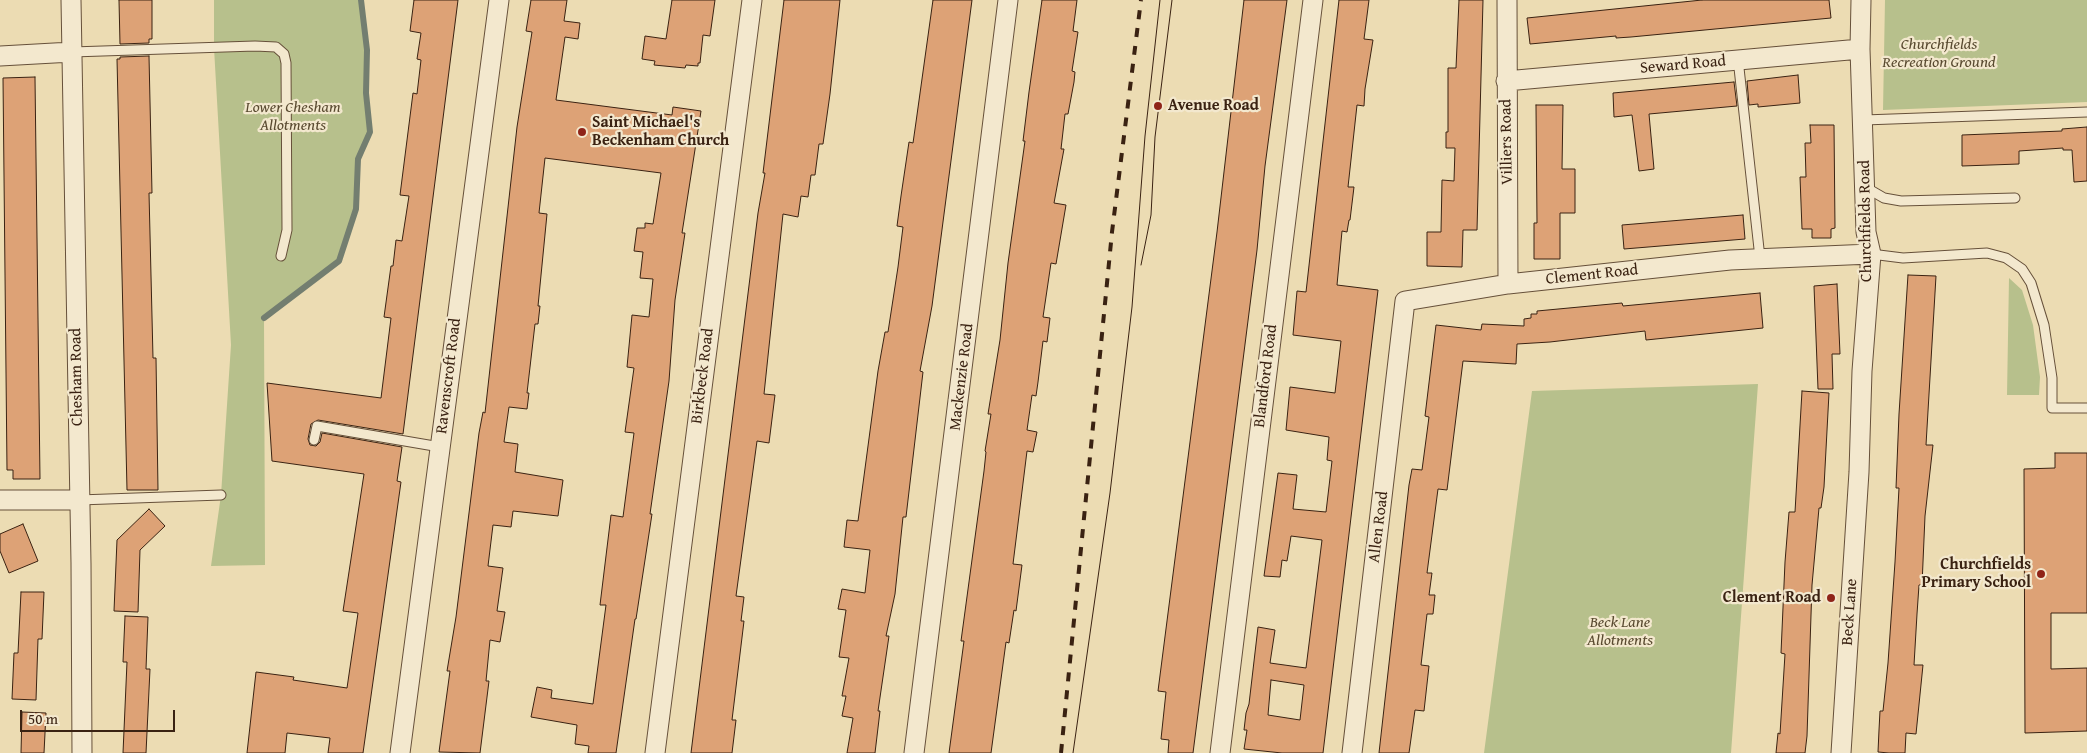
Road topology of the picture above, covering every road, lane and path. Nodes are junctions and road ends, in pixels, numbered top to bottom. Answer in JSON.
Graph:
{"nodes":[{"id":1,"x":72,"y":0,"type":"edge"},
{"id":2,"x":499,"y":0,"type":"edge"},
{"id":3,"x":752,"y":0,"type":"edge"},
{"id":4,"x":1008,"y":0,"type":"edge"},
{"id":5,"x":1313,"y":0,"type":"edge"},
{"id":6,"x":1507,"y":0,"type":"edge"},
{"id":7,"x":1861,"y":0,"type":"edge"},
{"id":8,"x":1860,"y":49,"type":"junction"},
{"id":9,"x":72,"y":52,"type":"junction"},
{"id":10,"x":0,"y":56,"type":"edge"},
{"id":11,"x":1738,"y":59,"type":"junction"},
{"id":12,"x":1506,"y":81,"type":"junction"},
{"id":13,"x":2087,"y":112,"type":"edge"},
{"id":14,"x":1864,"y":120,"type":"junction"},
{"id":15,"x":1865,"y":187,"type":"junction"},
{"id":16,"x":2014,"y":198,"type":"dead end"},
{"id":17,"x":1870,"y":254,"type":"junction"},
{"id":18,"x":281,"y":256,"type":"dead end"},
{"id":19,"x":1760,"y":258,"type":"junction"},
{"id":20,"x":1508,"y":284,"type":"junction"},
{"id":21,"x":1405,"y":301,"type":"joint"},
{"id":22,"x":2087,"y":408,"type":"edge"},
{"id":23,"x":314,"y":440,"type":"dead end"},
{"id":24,"x":440,"y":446,"type":"junction"},
{"id":25,"x":1859,"y":472,"type":"joint"},
{"id":26,"x":221,"y":495,"type":"dead end"},
{"id":27,"x":0,"y":500,"type":"edge"},
{"id":28,"x":79,"y":500,"type":"junction"},
{"id":29,"x":82,"y":753,"type":"edge"},
{"id":30,"x":400,"y":753,"type":"edge"},
{"id":31,"x":655,"y":753,"type":"edge"},
{"id":32,"x":914,"y":753,"type":"edge"},
{"id":33,"x":1220,"y":753,"type":"edge"},
{"id":34,"x":1352,"y":753,"type":"edge"},
{"id":35,"x":1841,"y":753,"type":"edge"}],
"edges":[{"from":1,"to":9,"type":"street","name":"Chesham Road"},
{"from":2,"to":24,"type":"street","name":"Ravenscroft Road"},
{"from":3,"to":31,"type":"street","name":"Birkbeck Road"},
{"from":4,"to":32,"type":"street","name":"Mackenzie Road"},
{"from":5,"to":33,"type":"street","name":"Blandford Road"},
{"from":6,"to":12,"type":"street","name":"Villiers Road"},
{"from":7,"to":8,"type":"street","name":"Churchfields Road"},
{"from":8,"to":11,"type":"street","name":"Seward Road"},
{"from":8,"to":14,"type":"street","name":"Churchfields Road"},
{"from":9,"to":10,"type":"street"},
{"from":9,"to":18,"type":"lane"},
{"from":9,"to":28,"type":"street","name":"Chesham Road"},
{"from":11,"to":12,"type":"street","name":"Seward Road"},
{"from":11,"to":19,"type":"lane"},
{"from":12,"to":20,"type":"street","name":"Villiers Road"},
{"from":13,"to":14,"type":"lane"},
{"from":14,"to":15,"type":"street","name":"Churchfields Road"},
{"from":15,"to":16,"type":"lane"},
{"from":15,"to":17,"type":"street","name":"Churchfields Road"},
{"from":17,"to":19,"type":"street","name":"Clement Road"},
{"from":17,"to":22,"type":"lane"},
{"from":17,"to":25,"type":"street","name":"Churchfields Road"},
{"from":19,"to":20,"type":"street","name":"Clement Road"},
{"from":20,"to":21,"type":"street","name":"Clement Road"},
{"from":21,"to":34,"type":"street","name":"Allen Road"},
{"from":23,"to":24,"type":"lane"},
{"from":24,"to":30,"type":"street","name":"Ravenscroft Road"},
{"from":25,"to":35,"type":"street","name":"Beck Lane"},
{"from":26,"to":28,"type":"lane"},
{"from":27,"to":28,"type":"street"},
{"from":28,"to":29,"type":"street","name":"Chesham Road"}]}
